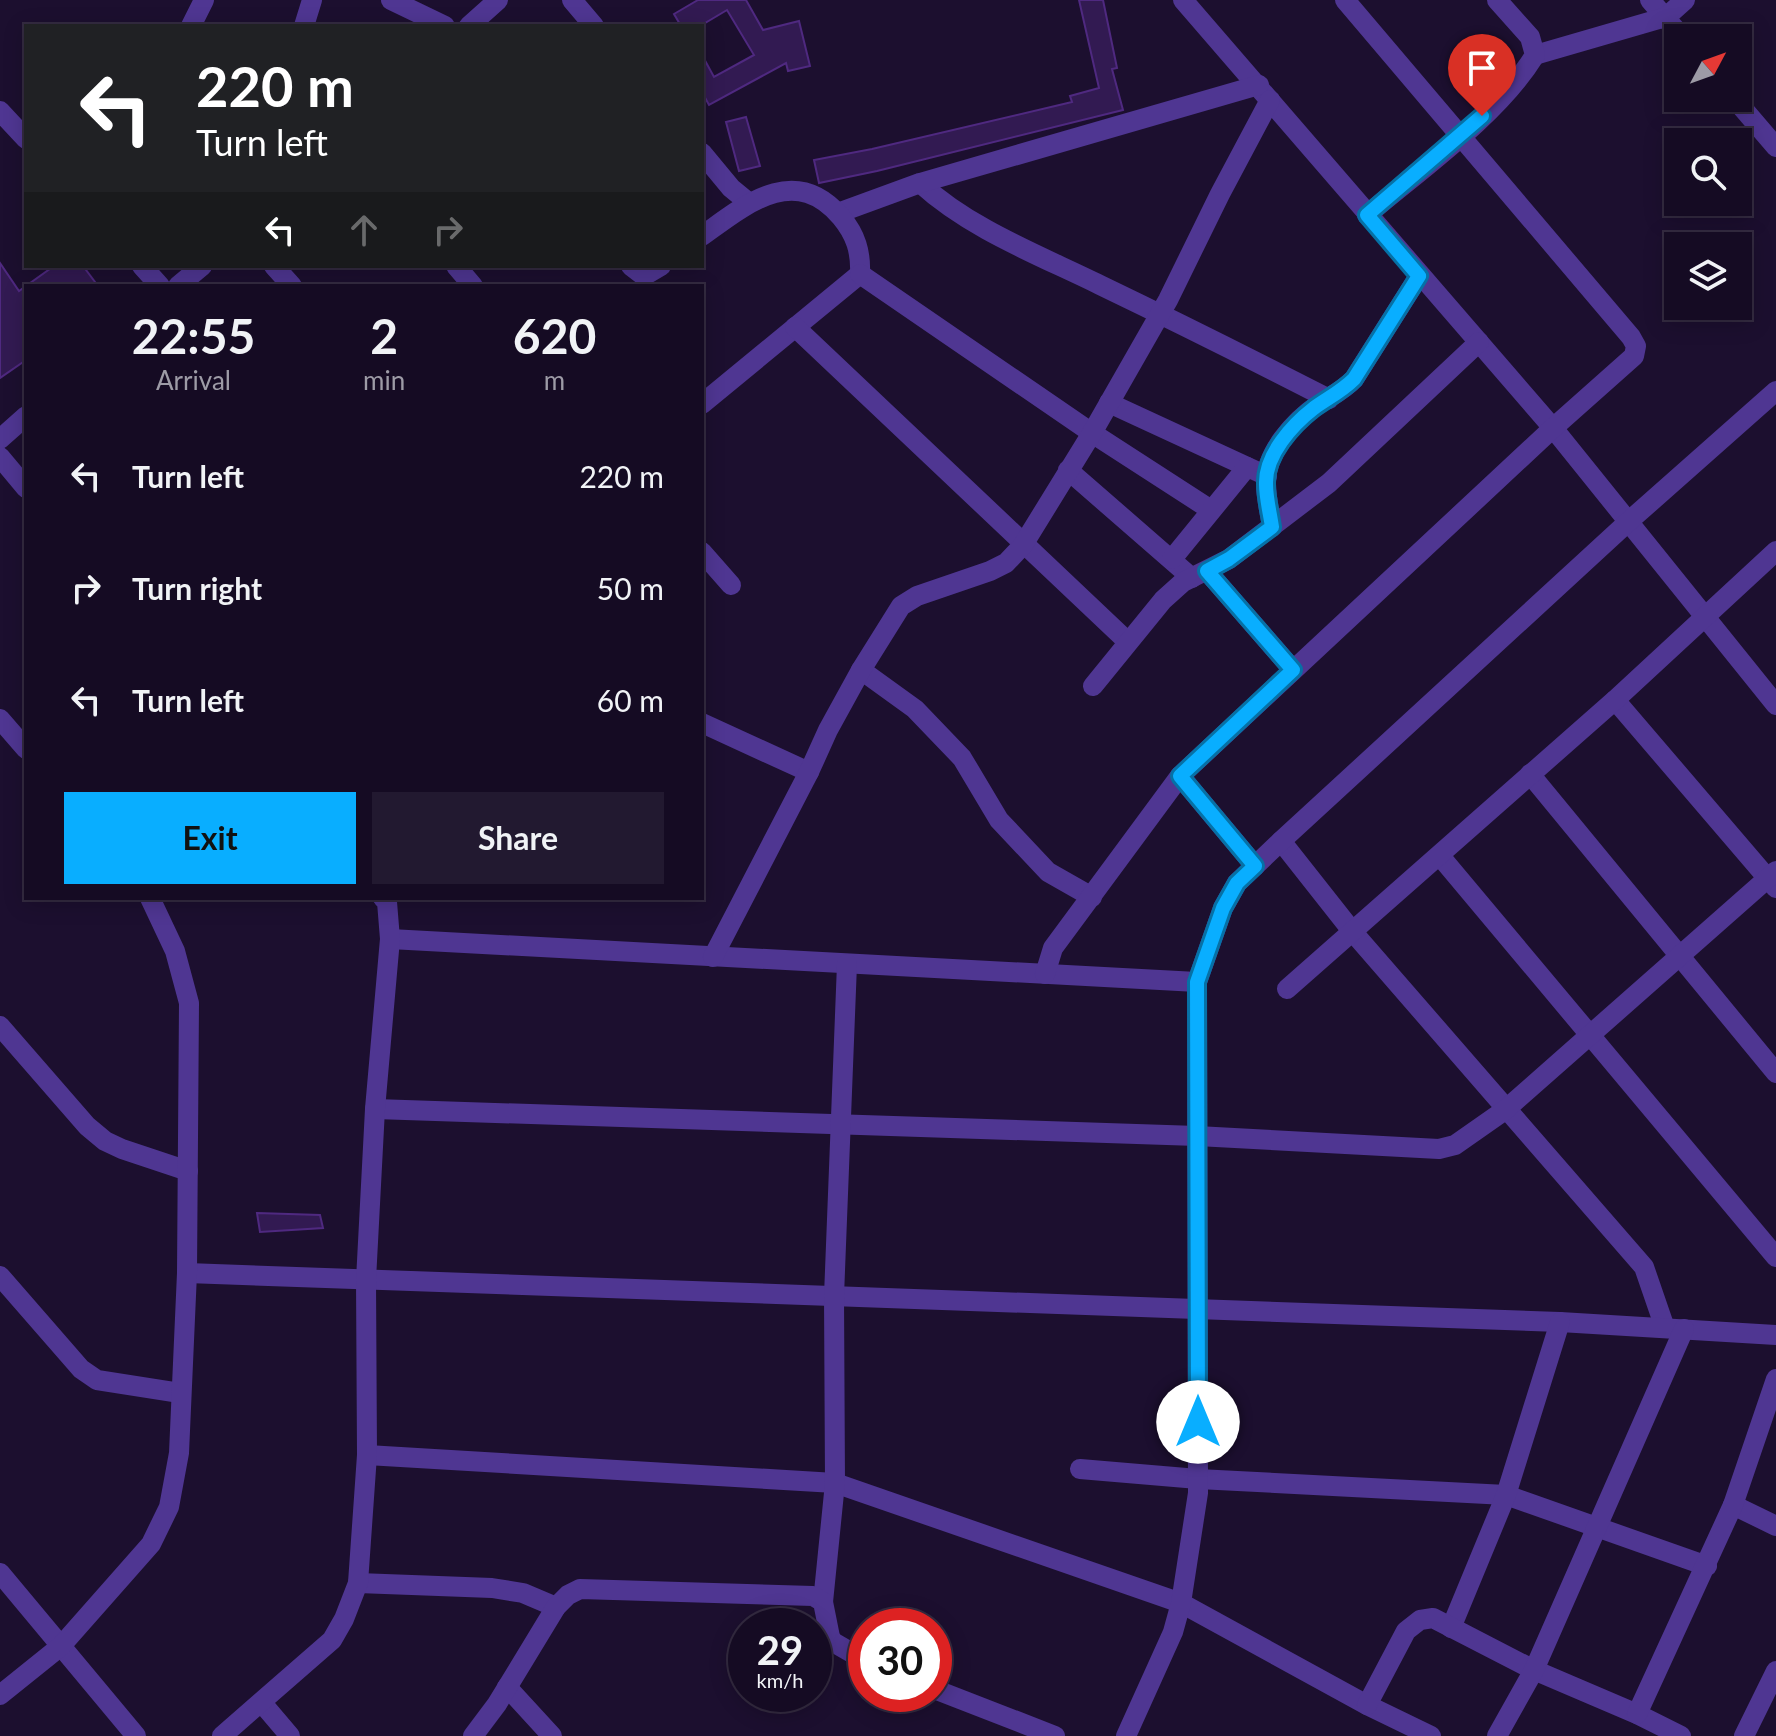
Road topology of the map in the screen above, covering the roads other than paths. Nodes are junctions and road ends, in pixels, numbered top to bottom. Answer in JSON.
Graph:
{"nodes":[{"id":1,"x":204,"y":0,"type":"edge"},
{"id":2,"x":312,"y":0,"type":"edge"},
{"id":3,"x":391,"y":0,"type":"edge"},
{"id":4,"x":498,"y":0,"type":"edge"},
{"id":5,"x":572,"y":0,"type":"edge"},
{"id":6,"x":1183,"y":0,"type":"edge"},
{"id":7,"x":1345,"y":0,"type":"edge"},
{"id":8,"x":1497,"y":0,"type":"edge"},
{"id":9,"x":1650,"y":0,"type":"edge"},
{"id":10,"x":1685,"y":0,"type":"edge"},
{"id":11,"x":1666,"y":17,"type":"junction"},
{"id":12,"x":192,"y":24,"type":"edge"},
{"id":13,"x":305,"y":24,"type":"edge"},
{"id":14,"x":441,"y":24,"type":"edge"},
{"id":15,"x":471,"y":24,"type":"edge"},
{"id":16,"x":592,"y":24,"type":"edge"},
{"id":17,"x":1672,"y":24,"type":"edge"},
{"id":18,"x":1535,"y":55,"type":"junction"},
{"id":19,"x":1264,"y":93,"type":"junction"},
{"id":20,"x":0,"y":111,"type":"edge"},
{"id":21,"x":1746,"y":112,"type":"edge"},
{"id":22,"x":1461,"y":136,"type":"junction"},
{"id":23,"x":24,"y":137,"type":"edge"},
{"id":24,"x":1776,"y":147,"type":"edge"},
{"id":25,"x":704,"y":155,"type":"edge"},
{"id":26,"x":920,"y":183,"type":"junction"},
{"id":27,"x":748,"y":202,"type":"junction"},
{"id":28,"x":838,"y":213,"type":"junction"},
{"id":29,"x":1367,"y":215,"type":"junction"},
{"id":30,"x":704,"y":235,"type":"edge"},
{"id":31,"x":144,"y":268,"type":"edge"},
{"id":32,"x":200,"y":268,"type":"edge"},
{"id":33,"x":276,"y":268,"type":"edge"},
{"id":34,"x":458,"y":268,"type":"edge"},
{"id":35,"x":634,"y":268,"type":"edge"},
{"id":36,"x":658,"y":268,"type":"edge"},
{"id":37,"x":860,"y":274,"type":"junction"},
{"id":38,"x":1419,"y":276,"type":"junction"},
{"id":39,"x":158,"y":284,"type":"edge"},
{"id":40,"x":180,"y":284,"type":"edge"},
{"id":41,"x":290,"y":284,"type":"edge"},
{"id":42,"x":471,"y":284,"type":"edge"},
{"id":43,"x":1160,"y":314,"type":"junction"},
{"id":44,"x":795,"y":327,"type":"junction"},
{"id":45,"x":1479,"y":342,"type":"junction"},
{"id":46,"x":1776,"y":391,"type":"edge"},
{"id":47,"x":1329,"y":399,"type":"junction"},
{"id":48,"x":704,"y":402,"type":"edge"},
{"id":49,"x":1109,"y":403,"type":"junction"},
{"id":50,"x":24,"y":418,"type":"edge"},
{"id":51,"x":1553,"y":428,"type":"junction"},
{"id":52,"x":1092,"y":433,"type":"junction"},
{"id":53,"x":0,"y":439,"type":"edge"},
{"id":54,"x":0,"y":457,"type":"edge"},
{"id":55,"x":1247,"y":467,"type":"junction"},
{"id":56,"x":1068,"y":470,"type":"junction"},
{"id":57,"x":1267,"y":476,"type":"junction"},
{"id":58,"x":24,"y":486,"type":"edge"},
{"id":59,"x":1211,"y":510,"type":"junction"},
{"id":60,"x":1628,"y":522,"type":"junction"},
{"id":61,"x":1272,"y":527,"type":"junction"},
{"id":62,"x":1023,"y":545,"type":"junction"},
{"id":63,"x":1776,"y":551,"type":"edge"},
{"id":64,"x":704,"y":554,"type":"edge"},
{"id":65,"x":1172,"y":559,"type":"junction"},
{"id":66,"x":1199,"y":574,"type":"junction"},
{"id":67,"x":731,"y":585,"type":"dead end"},
{"id":68,"x":1705,"y":615,"type":"junction"},
{"id":69,"x":1128,"y":642,"type":"junction"},
{"id":70,"x":861,"y":670,"type":"junction"},
{"id":71,"x":1293,"y":670,"type":"junction"},
{"id":72,"x":1093,"y":686,"type":"dead end"},
{"id":73,"x":1615,"y":700,"type":"junction"},
{"id":74,"x":1776,"y":705,"type":"edge"},
{"id":75,"x":0,"y":719,"type":"edge"},
{"id":76,"x":704,"y":724,"type":"edge"},
{"id":77,"x":24,"y":747,"type":"edge"},
{"id":78,"x":809,"y":772,"type":"junction"},
{"id":79,"x":1530,"y":774,"type":"junction"},
{"id":80,"x":1180,"y":776,"type":"junction"},
{"id":81,"x":1281,"y":841,"type":"junction"},
{"id":82,"x":1440,"y":856,"type":"junction"},
{"id":83,"x":1255,"y":866,"type":"junction"},
{"id":84,"x":1773,"y":879,"type":"edge"},
{"id":85,"x":1092,"y":897,"type":"junction"},
{"id":86,"x":151,"y":900,"type":"edge"},
{"id":87,"x":387,"y":900,"type":"edge"},
{"id":88,"x":1352,"y":931,"type":"junction"},
{"id":89,"x":390,"y":939,"type":"junction"},
{"id":90,"x":713,"y":957,"type":"junction"},
{"id":91,"x":1679,"y":957,"type":"junction"},
{"id":92,"x":847,"y":964,"type":"junction"},
{"id":93,"x":1045,"y":974,"type":"junction"},
{"id":94,"x":1197,"y":982,"type":"junction"},
{"id":95,"x":1287,"y":989,"type":"dead end"},
{"id":96,"x":0,"y":1026,"type":"edge"},
{"id":97,"x":1590,"y":1035,"type":"junction"},
{"id":98,"x":1776,"y":1073,"type":"edge"},
{"id":99,"x":375,"y":1109,"type":"junction"},
{"id":100,"x":1505,"y":1110,"type":"junction"},
{"id":101,"x":841,"y":1125,"type":"junction"},
{"id":102,"x":1197,"y":1136,"type":"junction"},
{"id":103,"x":188,"y":1171,"type":"junction"},
{"id":104,"x":1776,"y":1257,"type":"edge"},
{"id":105,"x":187,"y":1273,"type":"junction"},
{"id":106,"x":0,"y":1276,"type":"edge"},
{"id":107,"x":366,"y":1280,"type":"junction"},
{"id":108,"x":834,"y":1296,"type":"junction"},
{"id":109,"x":1198,"y":1309,"type":"junction"},
{"id":110,"x":1560,"y":1322,"type":"junction"},
{"id":111,"x":1675,"y":1329,"type":"junction"},
{"id":112,"x":1776,"y":1335,"type":"edge"},
{"id":113,"x":1776,"y":1379,"type":"edge"},
{"id":114,"x":180,"y":1393,"type":"junction"},
{"id":115,"x":1770,"y":1419,"type":"edge"},
{"id":116,"x":367,"y":1455,"type":"junction"},
{"id":117,"x":1080,"y":1469,"type":"dead end"},
{"id":118,"x":1198,"y":1479,"type":"junction"},
{"id":119,"x":835,"y":1483,"type":"junction"},
{"id":120,"x":1506,"y":1495,"type":"junction"},
{"id":121,"x":1733,"y":1505,"type":"junction"},
{"id":122,"x":1776,"y":1526,"type":"edge"},
{"id":123,"x":1598,"y":1527,"type":"junction"},
{"id":124,"x":1707,"y":1566,"type":"junction"},
{"id":125,"x":0,"y":1573,"type":"edge"},
{"id":126,"x":358,"y":1583,"type":"junction"},
{"id":127,"x":823,"y":1602,"type":"junction"},
{"id":128,"x":1181,"y":1603,"type":"junction"},
{"id":129,"x":556,"y":1607,"type":"junction"},
{"id":130,"x":1451,"y":1628,"type":"junction"},
{"id":131,"x":61,"y":1646,"type":"junction"},
{"id":132,"x":848,"y":1651,"type":"edge"},
{"id":133,"x":1534,"y":1670,"type":"junction"},
{"id":134,"x":1776,"y":1671,"type":"edge"},
{"id":135,"x":507,"y":1687,"type":"junction"},
{"id":136,"x":0,"y":1695,"type":"edge"},
{"id":137,"x":952,"y":1696,"type":"edge"},
{"id":138,"x":262,"y":1703,"type":"junction"},
{"id":139,"x":1367,"y":1705,"type":"junction"},
{"id":140,"x":1637,"y":1714,"type":"junction"},
{"id":141,"x":136,"y":1736,"type":"edge"},
{"id":142,"x":222,"y":1736,"type":"edge"},
{"id":143,"x":290,"y":1736,"type":"edge"},
{"id":144,"x":473,"y":1736,"type":"edge"},
{"id":145,"x":552,"y":1736,"type":"edge"},
{"id":146,"x":1055,"y":1736,"type":"edge"},
{"id":147,"x":1126,"y":1736,"type":"edge"},
{"id":148,"x":1431,"y":1736,"type":"edge"},
{"id":149,"x":1497,"y":1736,"type":"edge"},
{"id":150,"x":1681,"y":1736,"type":"edge"},
{"id":151,"x":1744,"y":1736,"type":"edge"}],
"edges":[{"from":1,"to":12,"type":"street"},
{"from":2,"to":13,"type":"street"},
{"from":3,"to":14,"type":"street"},
{"from":4,"to":15,"type":"street"},
{"from":5,"to":16,"type":"street"},
{"from":6,"to":19,"type":"street"},
{"from":7,"to":22,"type":"street"},
{"from":8,"to":18,"type":"street"},
{"from":9,"to":11,"type":"street"},
{"from":10,"to":11,"type":"street"},
{"from":11,"to":17,"type":"street"},
{"from":11,"to":18,"type":"street"},
{"from":18,"to":22,"type":"street"},
{"from":19,"to":26,"type":"street"},
{"from":19,"to":29,"type":"street"},
{"from":19,"to":43,"type":"street"},
{"from":20,"to":23,"type":"street"},
{"from":21,"to":24,"type":"street"},
{"from":22,"to":29,"type":"street"},
{"from":22,"to":51,"type":"street"},
{"from":25,"to":27,"type":"street"},
{"from":26,"to":28,"type":"street"},
{"from":26,"to":43,"type":"street"},
{"from":27,"to":28,"type":"street"},
{"from":27,"to":30,"type":"street"},
{"from":28,"to":37,"type":"street"},
{"from":29,"to":38,"type":"street"},
{"from":31,"to":39,"type":"street"},
{"from":32,"to":40,"type":"street"},
{"from":33,"to":41,"type":"street"},
{"from":34,"to":42,"type":"street"},
{"from":35,"to":36,"type":"street"},
{"from":37,"to":44,"type":"street"},
{"from":37,"to":52,"type":"street"},
{"from":38,"to":45,"type":"street"},
{"from":38,"to":47,"type":"street"},
{"from":43,"to":47,"type":"street"},
{"from":43,"to":49,"type":"street"},
{"from":44,"to":48,"type":"street"},
{"from":44,"to":62,"type":"street"},
{"from":45,"to":51,"type":"street"},
{"from":45,"to":61,"type":"street"},
{"from":46,"to":60,"type":"street"},
{"from":47,"to":57,"type":"street"},
{"from":49,"to":52,"type":"street"},
{"from":49,"to":55,"type":"street"},
{"from":50,"to":53,"type":"street"},
{"from":51,"to":60,"type":"street"},
{"from":51,"to":71,"type":"street"},
{"from":52,"to":56,"type":"street"},
{"from":52,"to":59,"type":"street"},
{"from":54,"to":58,"type":"street"},
{"from":55,"to":57,"type":"street"},
{"from":55,"to":59,"type":"street"},
{"from":56,"to":62,"type":"street"},
{"from":56,"to":65,"type":"street"},
{"from":57,"to":61,"type":"street"},
{"from":59,"to":65,"type":"street"},
{"from":60,"to":68,"type":"street"},
{"from":60,"to":81,"type":"street"},
{"from":61,"to":66,"type":"street"},
{"from":62,"to":69,"type":"street"},
{"from":62,"to":70,"type":"street"},
{"from":63,"to":68,"type":"street"},
{"from":64,"to":67,"type":"street"},
{"from":65,"to":66,"type":"street"},
{"from":66,"to":69,"type":"street"},
{"from":66,"to":71,"type":"street"},
{"from":68,"to":73,"type":"street"},
{"from":68,"to":74,"type":"street"},
{"from":69,"to":72,"type":"street"},
{"from":70,"to":78,"type":"street"},
{"from":70,"to":85,"type":"street"},
{"from":71,"to":80,"type":"street"},
{"from":73,"to":79,"type":"street"},
{"from":73,"to":84,"type":"street"},
{"from":75,"to":77,"type":"street"},
{"from":76,"to":78,"type":"street"},
{"from":78,"to":90,"type":"street"},
{"from":79,"to":82,"type":"street"},
{"from":79,"to":91,"type":"street"},
{"from":80,"to":83,"type":"street"},
{"from":80,"to":85,"type":"street"},
{"from":81,"to":83,"type":"street"},
{"from":81,"to":88,"type":"street"},
{"from":82,"to":88,"type":"street"},
{"from":82,"to":97,"type":"street"},
{"from":83,"to":94,"type":"street"},
{"from":84,"to":91,"type":"street"},
{"from":85,"to":93,"type":"street"},
{"from":86,"to":103,"type":"street"},
{"from":87,"to":89,"type":"street"},
{"from":88,"to":95,"type":"street"},
{"from":88,"to":100,"type":"street"},
{"from":89,"to":90,"type":"street"},
{"from":89,"to":99,"type":"street"},
{"from":90,"to":92,"type":"street"},
{"from":91,"to":97,"type":"street"},
{"from":91,"to":98,"type":"street"},
{"from":92,"to":93,"type":"street"},
{"from":92,"to":101,"type":"street"},
{"from":93,"to":94,"type":"street"},
{"from":94,"to":102,"type":"street"},
{"from":96,"to":103,"type":"street"},
{"from":97,"to":100,"type":"street"},
{"from":97,"to":104,"type":"street"},
{"from":99,"to":101,"type":"street"},
{"from":99,"to":107,"type":"street"},
{"from":100,"to":102,"type":"street"},
{"from":100,"to":111,"type":"street"},
{"from":101,"to":102,"type":"street"},
{"from":101,"to":108,"type":"street"},
{"from":102,"to":109,"type":"street"},
{"from":103,"to":105,"type":"street"},
{"from":105,"to":107,"type":"street"},
{"from":105,"to":114,"type":"street"},
{"from":106,"to":114,"type":"street"},
{"from":107,"to":108,"type":"street"},
{"from":107,"to":116,"type":"street"},
{"from":108,"to":109,"type":"street"},
{"from":108,"to":119,"type":"street"},
{"from":109,"to":110,"type":"street"},
{"from":109,"to":118,"type":"street"},
{"from":110,"to":111,"type":"street"},
{"from":110,"to":120,"type":"street"},
{"from":111,"to":112,"type":"street"},
{"from":111,"to":123,"type":"street"},
{"from":113,"to":115,"type":"street"},
{"from":114,"to":131,"type":"street"},
{"from":115,"to":121,"type":"street"},
{"from":116,"to":119,"type":"street"},
{"from":116,"to":126,"type":"street"},
{"from":117,"to":118,"type":"street"},
{"from":118,"to":120,"type":"street"},
{"from":118,"to":128,"type":"street"},
{"from":119,"to":127,"type":"street"},
{"from":119,"to":128,"type":"street"},
{"from":120,"to":123,"type":"street"},
{"from":120,"to":130,"type":"street"},
{"from":121,"to":122,"type":"street"},
{"from":121,"to":124,"type":"street"},
{"from":123,"to":124,"type":"street"},
{"from":123,"to":133,"type":"street"},
{"from":124,"to":140,"type":"street"},
{"from":125,"to":131,"type":"street"},
{"from":126,"to":129,"type":"street"},
{"from":126,"to":138,"type":"street"},
{"from":127,"to":129,"type":"street"},
{"from":127,"to":132,"type":"street"},
{"from":128,"to":139,"type":"street"},
{"from":128,"to":147,"type":"street"},
{"from":129,"to":135,"type":"street"},
{"from":130,"to":133,"type":"street"},
{"from":130,"to":139,"type":"street"},
{"from":131,"to":136,"type":"street"},
{"from":131,"to":141,"type":"street"},
{"from":133,"to":140,"type":"street"},
{"from":133,"to":149,"type":"street"},
{"from":134,"to":151,"type":"street"},
{"from":135,"to":144,"type":"street"},
{"from":135,"to":145,"type":"street"},
{"from":137,"to":146,"type":"street"},
{"from":138,"to":142,"type":"street"},
{"from":138,"to":143,"type":"street"},
{"from":139,"to":148,"type":"street"},
{"from":140,"to":150,"type":"street"}]}
